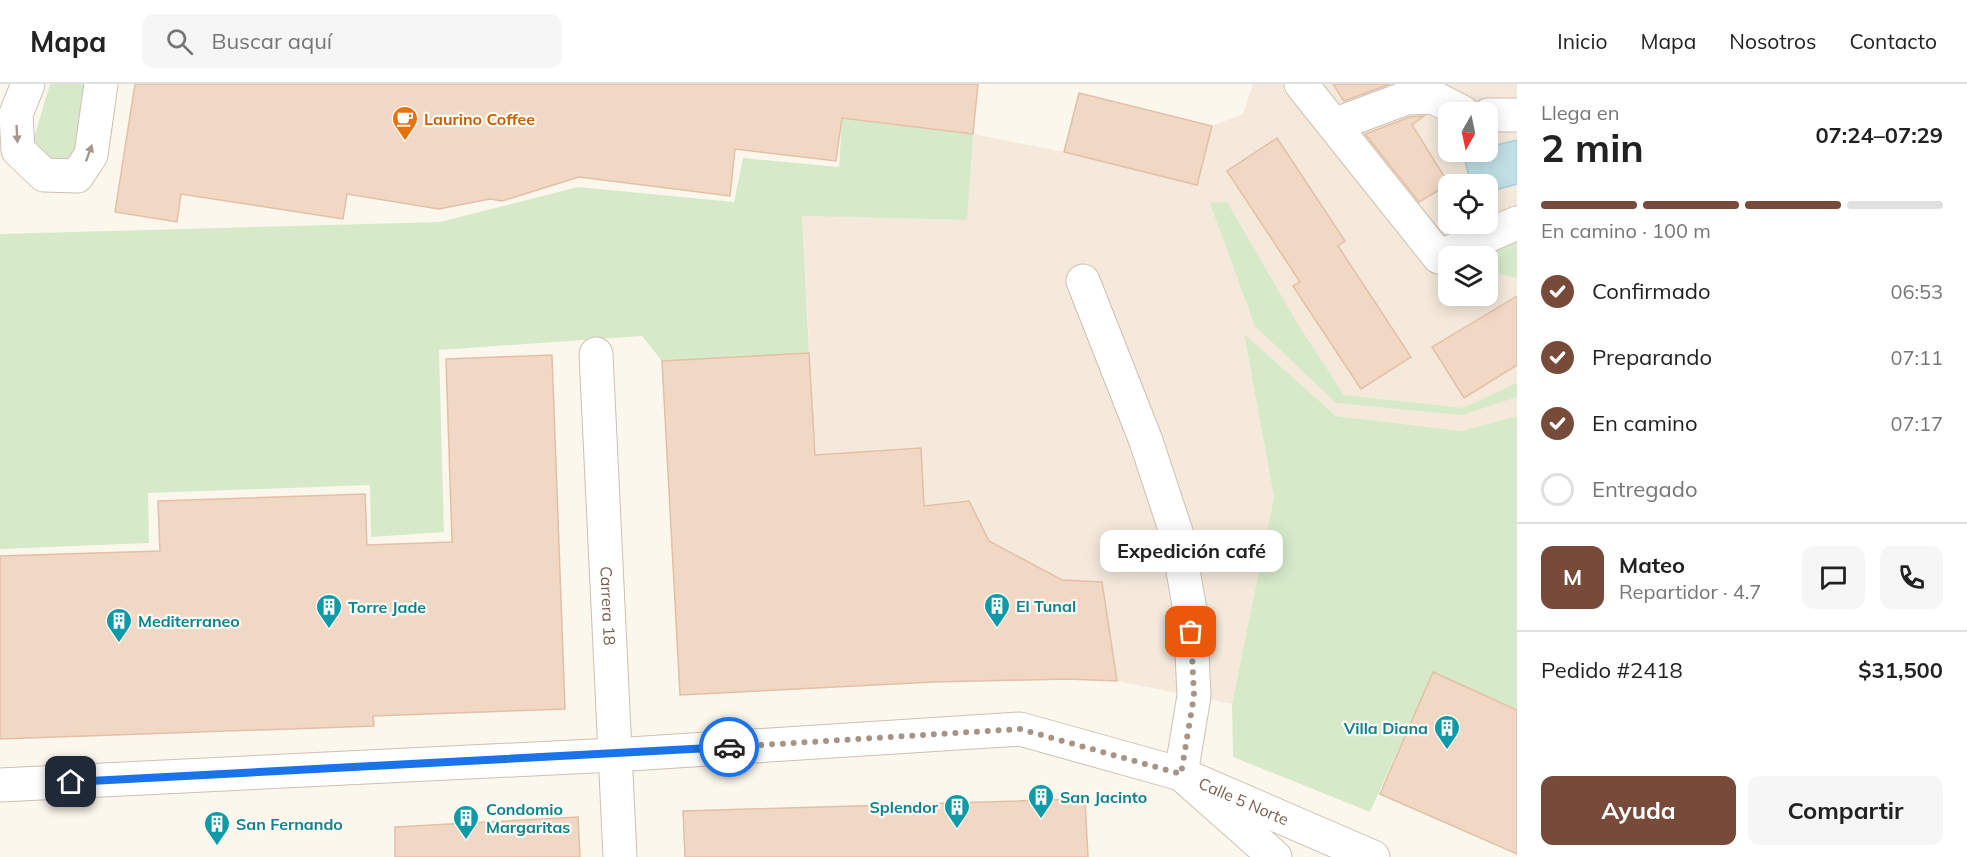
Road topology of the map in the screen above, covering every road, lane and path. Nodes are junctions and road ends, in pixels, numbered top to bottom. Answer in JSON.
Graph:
{"nodes":[{"id":1,"x":28,"y":84,"type":"edge"},
{"id":2,"x":100,"y":84,"type":"edge"},
{"id":3,"x":1301,"y":84,"type":"edge"},
{"id":4,"x":1441,"y":102,"type":"edge"},
{"id":5,"x":1498,"y":115,"type":"edge"},
{"id":6,"x":1517,"y":115,"type":"edge"},
{"id":7,"x":1334,"y":125,"type":"junction"},
{"id":8,"x":1517,"y":223,"type":"edge"},
{"id":9,"x":1083,"y":281,"type":"dead end"},
{"id":10,"x":596,"y":354,"type":"dead end"},
{"id":11,"x":614,"y":755,"type":"junction"},
{"id":12,"x":1181,"y":774,"type":"junction"},
{"id":13,"x":0,"y":786,"type":"edge"},
{"id":14,"x":620,"y":857,"type":"edge"},
{"id":15,"x":1275,"y":857,"type":"edge"},
{"id":16,"x":1373,"y":857,"type":"edge"}],
"edges":[{"from":1,"to":2,"type":"street","one_way":true},
{"from":3,"to":7,"type":"street"},
{"from":4,"to":7,"type":"street"},
{"from":5,"to":6,"type":"street"},
{"from":7,"to":8,"type":"street"},
{"from":9,"to":12,"type":"street"},
{"from":10,"to":11,"type":"street","name":"Carrera 18"},
{"from":11,"to":12,"type":"street","name":"Calle 5 Norte"},
{"from":11,"to":13,"type":"street","name":"Calle 5 Norte"},
{"from":11,"to":14,"type":"street","name":"Carrera 18"},
{"from":12,"to":15,"type":"street"},
{"from":12,"to":16,"type":"street","name":"Calle 5 Norte"}]}
